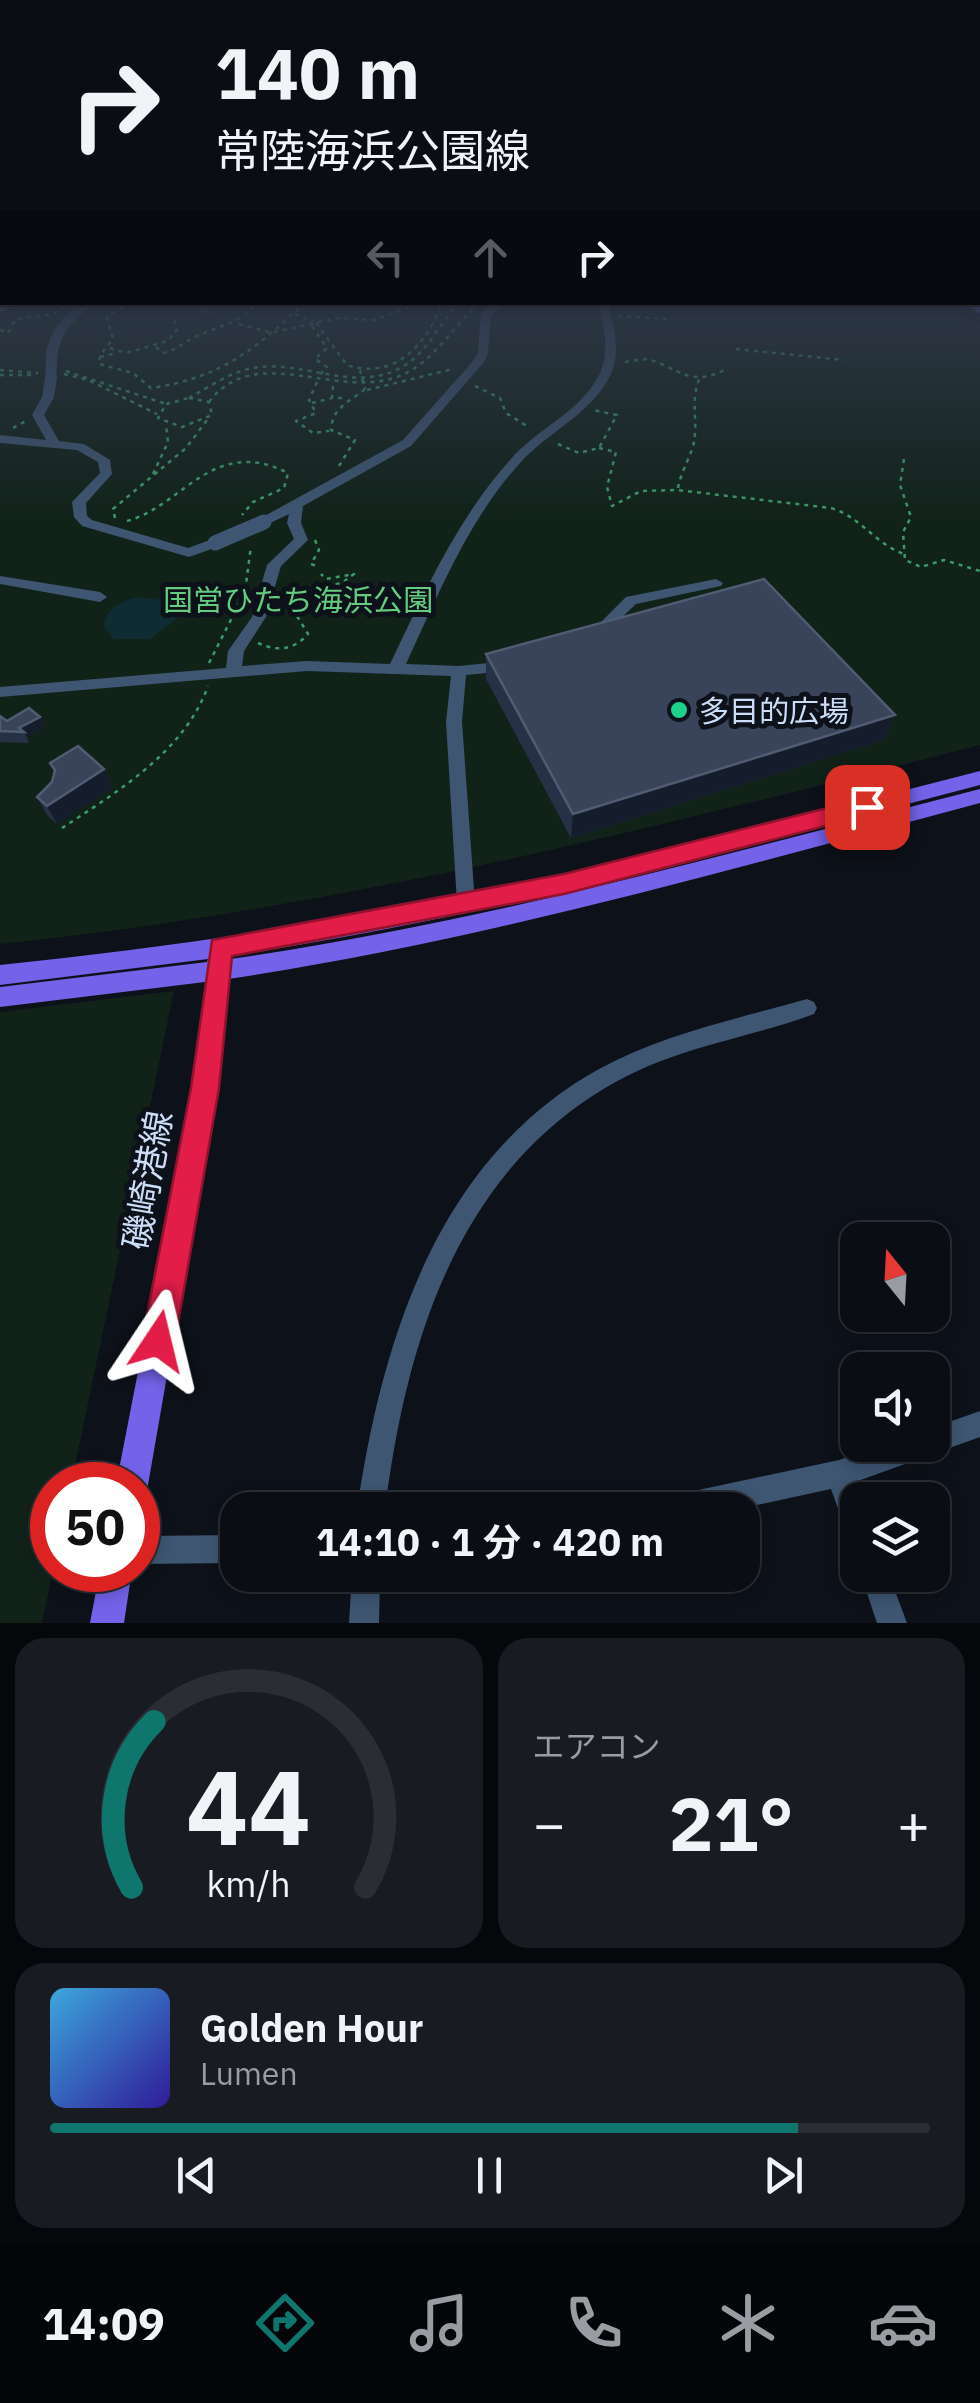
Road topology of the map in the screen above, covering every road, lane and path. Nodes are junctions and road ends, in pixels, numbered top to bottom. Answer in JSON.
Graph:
{"nodes":[{"id":1,"x":0,"y":370,"type":"edge"},
{"id":2,"x":114,"y":370,"type":"edge"},
{"id":3,"x":215,"y":370,"type":"edge"},
{"id":4,"x":245,"y":370,"type":"edge"},
{"id":5,"x":290,"y":370,"type":"edge"},
{"id":6,"x":325,"y":370,"type":"edge"},
{"id":7,"x":360,"y":370,"type":"edge"},
{"id":8,"x":394,"y":370,"type":"edge"},
{"id":9,"x":414,"y":370,"type":"edge"},
{"id":10,"x":465,"y":370,"type":"edge"},
{"id":11,"x":606,"y":370,"type":"edge"},
{"id":12,"x":668,"y":370,"type":"edge"},
{"id":13,"x":724,"y":370,"type":"dead end"},
{"id":14,"x":50,"y":372,"type":"junction"},
{"id":15,"x":461,"y":374,"type":"junction"},
{"id":16,"x":0,"y":375,"type":"edge"},
{"id":17,"x":318,"y":377,"type":"junction"},
{"id":18,"x":700,"y":377,"type":"junction"},
{"id":19,"x":316,"y":382,"type":"junction"},
{"id":20,"x":333,"y":384,"type":"junction"},
{"id":21,"x":365,"y":390,"type":"junction"},
{"id":22,"x":189,"y":398,"type":"junction"},
{"id":23,"x":332,"y":398,"type":"junction"},
{"id":24,"x":351,"y":398,"type":"junction"},
{"id":25,"x":209,"y":402,"type":"junction"},
{"id":26,"x":310,"y":403,"type":"junction"},
{"id":27,"x":166,"y":404,"type":"junction"},
{"id":28,"x":586,"y":409,"type":"dead end"},
{"id":29,"x":157,"y":414,"type":"junction"},
{"id":30,"x":38,"y":415,"type":"junction"},
{"id":31,"x":207,"y":420,"type":"junction"},
{"id":32,"x":166,"y":424,"type":"junction"},
{"id":33,"x":331,"y":430,"type":"junction"},
{"id":34,"x":540,"y":433,"type":"dead end"},
{"id":35,"x":1,"y":436,"type":"edge"},
{"id":36,"x":548,"y":438,"type":"dead end"},
{"id":37,"x":54,"y":444,"type":"junction"},
{"id":38,"x":599,"y":448,"type":"junction"},
{"id":39,"x":904,"y":459,"type":"dead end"},
{"id":40,"x":152,"y":475,"type":"junction"},
{"id":41,"x":344,"y":477,"type":"junction"},
{"id":42,"x":676,"y":490,"type":"junction"},
{"id":43,"x":297,"y":504,"type":"junction"},
{"id":44,"x":243,"y":520,"type":"dead end"},
{"id":45,"x":300,"y":534,"type":"junction"},
{"id":46,"x":248,"y":536,"type":"dead end"},
{"id":47,"x":904,"y":554,"type":"junction"},
{"id":48,"x":316,"y":566,"type":"dead end"},
{"id":49,"x":980,"y":570,"type":"edge"},
{"id":50,"x":321,"y":574,"type":"dead end"},
{"id":51,"x":0,"y":580,"type":"edge"},
{"id":52,"x":716,"y":583,"type":"dead end"},
{"id":53,"x":100,"y":597,"type":"dead end"},
{"id":54,"x":252,"y":628,"type":"junction"},
{"id":55,"x":577,"y":648,"type":"edge"},
{"id":56,"x":520,"y":663,"type":"edge"},
{"id":57,"x":396,"y":668,"type":"junction"},
{"id":58,"x":459,"y":671,"type":"junction"},
{"id":59,"x":233,"y":672,"type":"junction"},
{"id":60,"x":208,"y":674,"type":"junction"},
{"id":61,"x":0,"y":692,"type":"edge"},
{"id":62,"x":980,"y":778,"type":"edge"},
{"id":63,"x":980,"y":796,"type":"edge"},
{"id":64,"x":62,"y":828,"type":"dead end"},
{"id":65,"x":466,"y":903,"type":"junction"},
{"id":66,"x":219,"y":960,"type":"junction"},
{"id":67,"x":0,"y":975,"type":"edge"},
{"id":68,"x":0,"y":996,"type":"edge"},
{"id":69,"x":807,"y":1008,"type":"dead end"},
{"id":70,"x":980,"y":1424,"type":"edge"},
{"id":71,"x":950,"y":1434,"type":"edge"},
{"id":72,"x":136,"y":1462,"type":"edge"},
{"id":73,"x":873,"y":1462,"type":"edge"},
{"id":74,"x":839,"y":1474,"type":"junction"},
{"id":75,"x":842,"y":1482,"type":"edge"},
{"id":76,"x":374,"y":1492,"type":"edge"},
{"id":77,"x":754,"y":1492,"type":"edge"},
{"id":78,"x":160,"y":1550,"type":"edge"},
{"id":79,"x":220,"y":1550,"type":"edge"},
{"id":80,"x":112,"y":1592,"type":"edge"},
{"id":81,"x":365,"y":1592,"type":"edge"},
{"id":82,"x":881,"y":1592,"type":"edge"},
{"id":83,"x":107,"y":1623,"type":"edge"},
{"id":84,"x":364,"y":1623,"type":"edge"},
{"id":85,"x":892,"y":1623,"type":"edge"}],
"edges":[{"from":1,"to":14,"type":"path"},
{"from":2,"to":3,"type":"path"},
{"from":4,"to":22,"type":"path"},
{"from":5,"to":17,"type":"path"},
{"from":6,"to":17,"type":"path"},
{"from":7,"to":21,"type":"path","bridge":true},
{"from":8,"to":17,"type":"path"},
{"from":9,"to":20,"type":"path"},
{"from":10,"to":15,"type":"street"},
{"from":11,"to":57,"type":"street"},
{"from":12,"to":18,"type":"path"},
{"from":13,"to":18,"type":"path"},
{"from":14,"to":27,"type":"path"},
{"from":14,"to":30,"type":"street"},
{"from":15,"to":21,"type":"path"},
{"from":15,"to":34,"type":"path"},
{"from":15,"to":41,"type":"street"},
{"from":16,"to":29,"type":"path"},
{"from":18,"to":42,"type":"path"},
{"from":19,"to":20,"type":"path"},
{"from":19,"to":25,"type":"path"},
{"from":19,"to":26,"type":"path"},
{"from":20,"to":23,"type":"path"},
{"from":21,"to":24,"type":"path"},
{"from":22,"to":25,"type":"path"},
{"from":22,"to":27,"type":"path"},
{"from":23,"to":24,"type":"path"},
{"from":23,"to":26,"type":"path"},
{"from":24,"to":33,"type":"path"},
{"from":25,"to":31,"type":"path"},
{"from":26,"to":33,"type":"path"},
{"from":27,"to":29,"type":"path"},
{"from":28,"to":38,"type":"path"},
{"from":29,"to":32,"type":"path"},
{"from":30,"to":35,"type":"path"},
{"from":30,"to":37,"type":"street"},
{"from":31,"to":32,"type":"path"},
{"from":31,"to":40,"type":"path"},
{"from":32,"to":40,"type":"path"},
{"from":33,"to":41,"type":"path"},
{"from":35,"to":37,"type":"street"},
{"from":36,"to":38,"type":"path"},
{"from":37,"to":43,"type":"street","bridge":true},
{"from":38,"to":42,"type":"path"},
{"from":39,"to":47,"type":"path"},
{"from":40,"to":44,"type":"path"},
{"from":41,"to":43,"type":"street"},
{"from":42,"to":47,"type":"path"},
{"from":43,"to":45,"type":"street"},
{"from":45,"to":48,"type":"path"},
{"from":45,"to":54,"type":"street"},
{"from":46,"to":60,"type":"path"},
{"from":47,"to":49,"type":"path"},
{"from":50,"to":54,"type":"path"},
{"from":51,"to":53,"type":"street"},
{"from":52,"to":55,"type":"street"},
{"from":54,"to":59,"type":"street"},
{"from":56,"to":58,"type":"street"},
{"from":57,"to":58,"type":"street"},
{"from":57,"to":59,"type":"street"},
{"from":58,"to":65,"type":"street"},
{"from":59,"to":60,"type":"street"},
{"from":60,"to":61,"type":"street"},
{"from":60,"to":64,"type":"path"},
{"from":62,"to":65,"type":"main road"},
{"from":63,"to":66,"type":"main road"},
{"from":65,"to":66,"type":"main road"},
{"from":66,"to":67,"type":"main road"},
{"from":66,"to":68,"type":"main road"},
{"from":66,"to":72,"type":"main road","name":"磯崎港線"},
{"from":69,"to":76,"type":"street"},
{"from":70,"to":71,"type":"street"},
{"from":73,"to":74,"type":"street"},
{"from":74,"to":75,"type":"street"},
{"from":74,"to":77,"type":"street"},
{"from":78,"to":79,"type":"street"},
{"from":80,"to":83,"type":"main road"},
{"from":81,"to":84,"type":"street"},
{"from":82,"to":85,"type":"street"}]}
